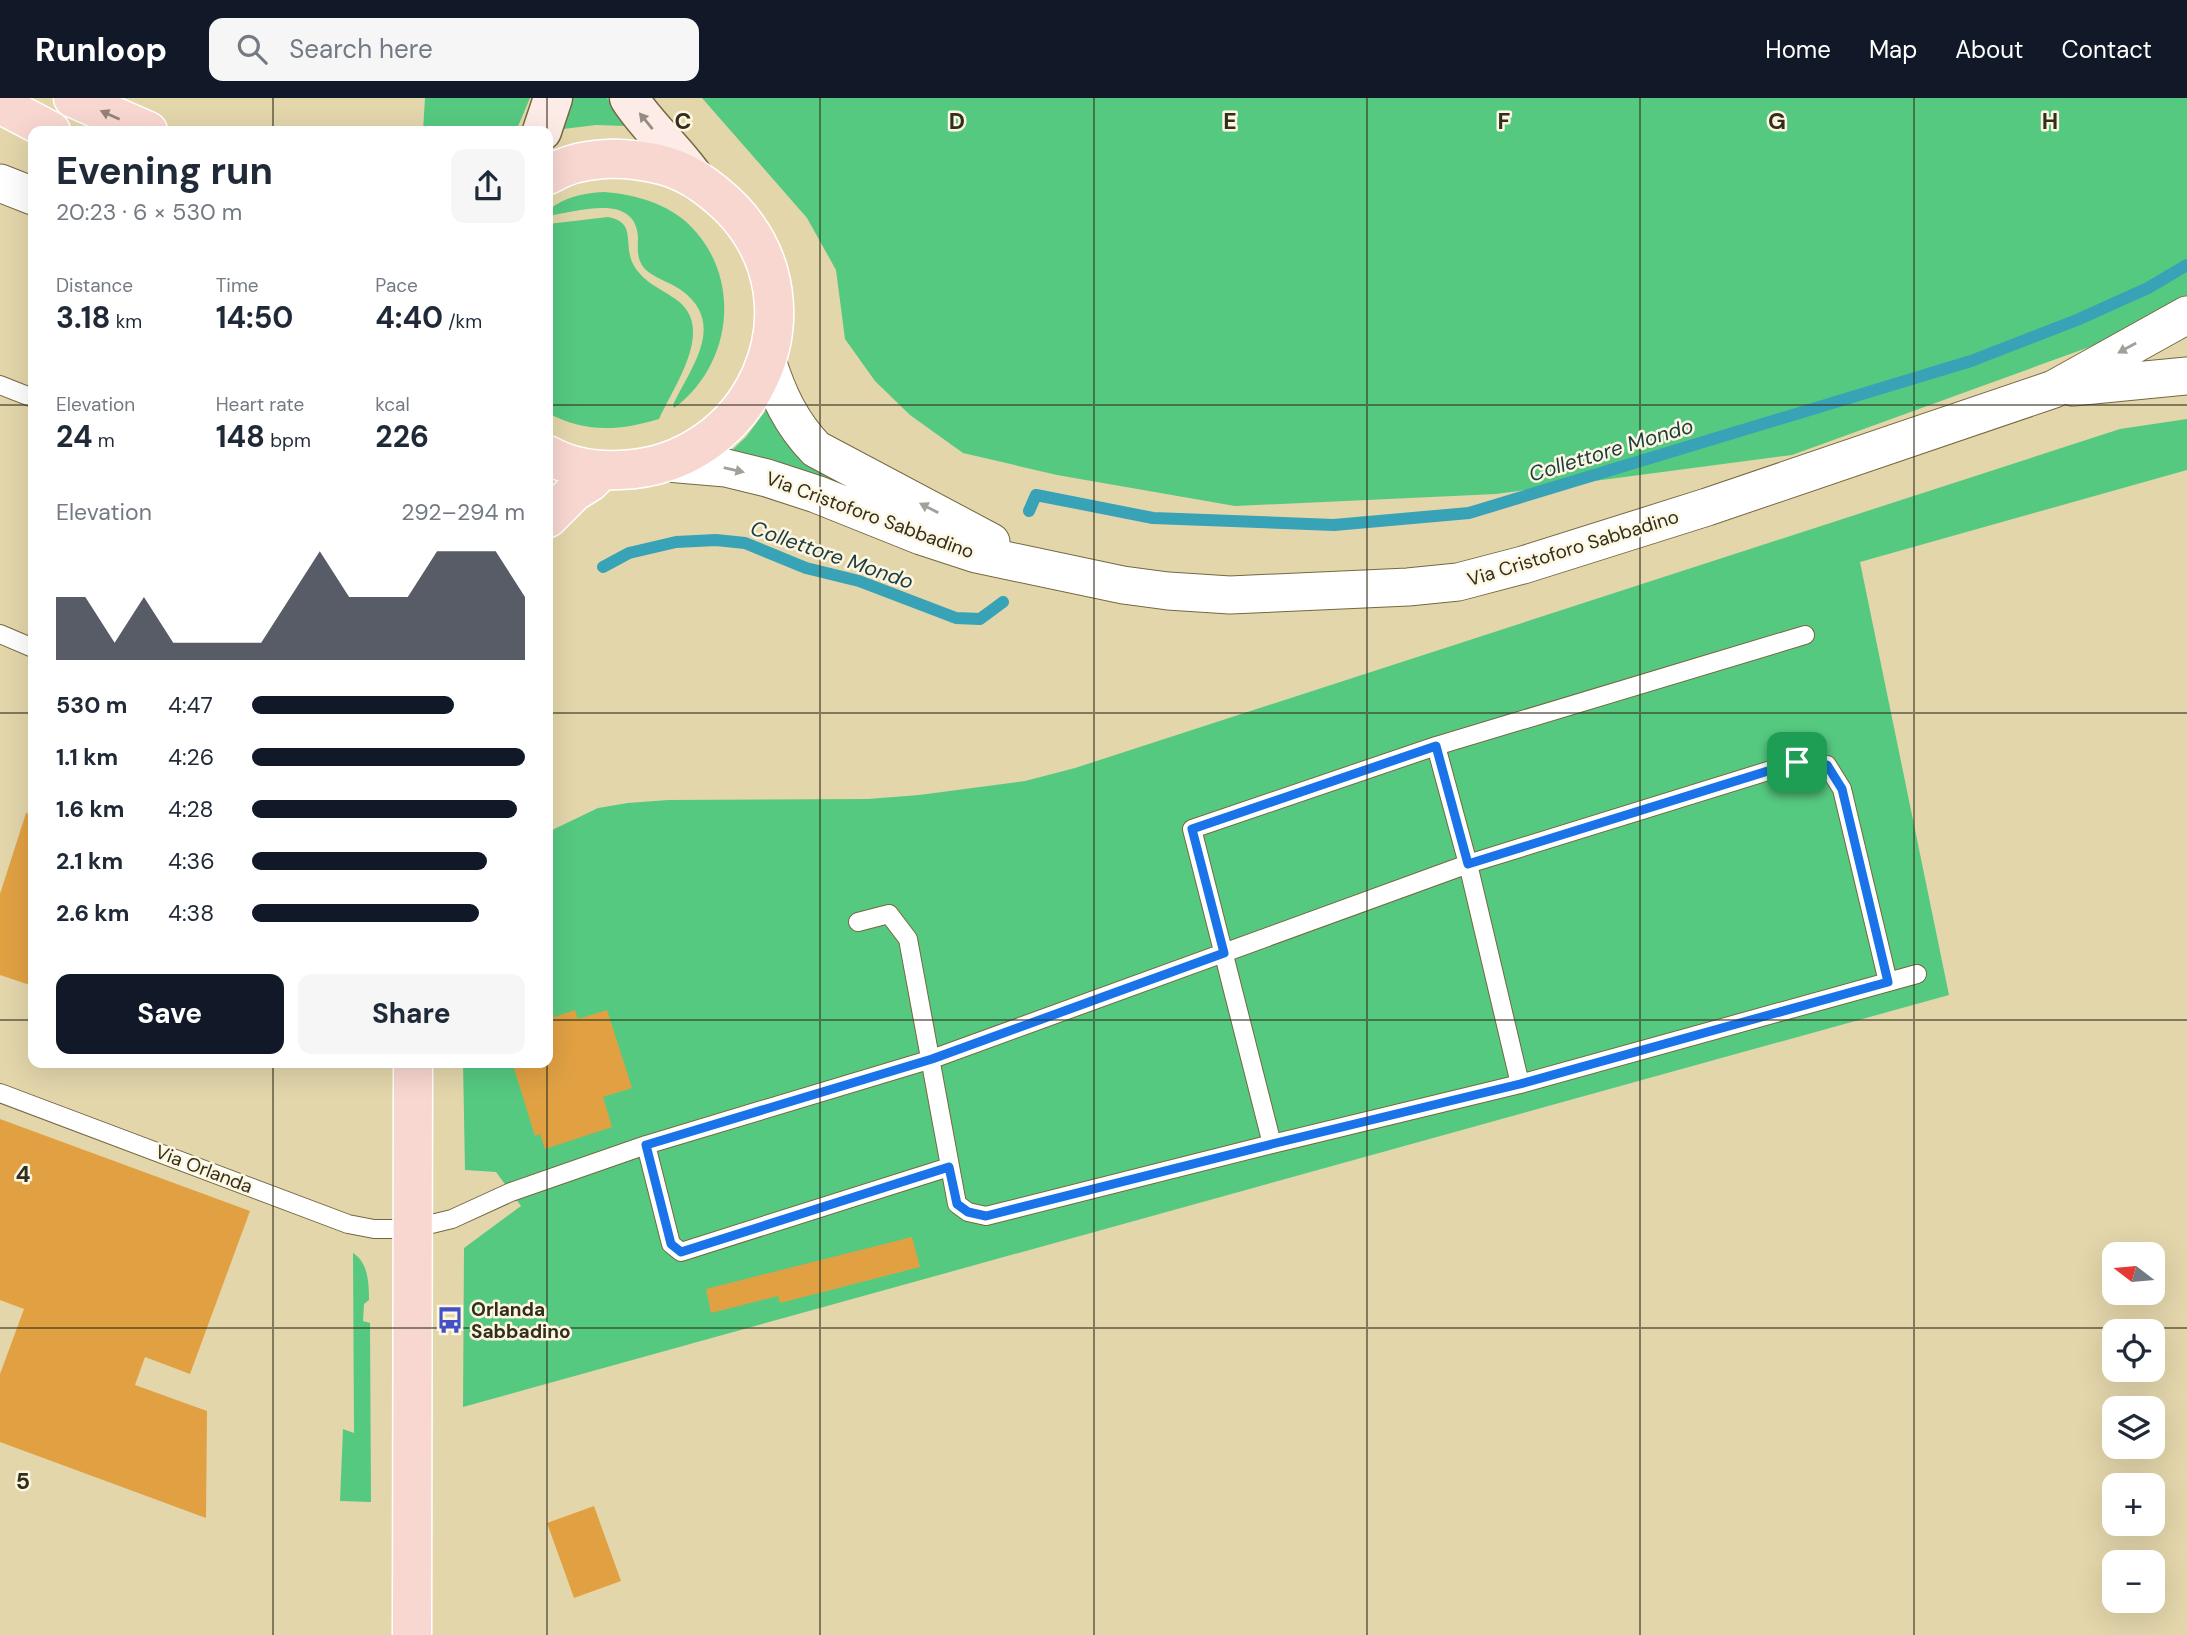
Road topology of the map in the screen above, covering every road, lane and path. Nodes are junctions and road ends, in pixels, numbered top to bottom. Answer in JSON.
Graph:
{"nodes":[{"id":1,"x":73,"y":98,"type":"edge"},
{"id":2,"x":553,"y":98,"type":"edge"},
{"id":3,"x":629,"y":98,"type":"edge"},
{"id":4,"x":0,"y":104,"type":"edge"},
{"id":5,"x":42,"y":126,"type":"edge"},
{"id":6,"x":137,"y":126,"type":"edge"},
{"id":7,"x":544,"y":126,"type":"edge"},
{"id":8,"x":553,"y":172,"type":"edge"},
{"id":9,"x":696,"y":180,"type":"junction"},
{"id":10,"x":0,"y":183,"type":"edge"},
{"id":11,"x":28,"y":194,"type":"edge"},
{"id":12,"x":2187,"y":315,"type":"edge"},
{"id":13,"x":767,"y":360,"type":"junction"},
{"id":14,"x":2187,"y":376,"type":"edge"},
{"id":15,"x":0,"y":385,"type":"edge"},
{"id":16,"x":2054,"y":389,"type":"junction"},
{"id":17,"x":28,"y":396,"type":"edge"},
{"id":18,"x":553,"y":457,"type":"edge"},
{"id":19,"x":667,"y":463,"type":"junction"},
{"id":20,"x":601,"y":470,"type":"junction"},
{"id":21,"x":553,"y":513,"type":"edge"},
{"id":22,"x":1032,"y":564,"type":"junction"},
{"id":23,"x":0,"y":634,"type":"edge"},
{"id":24,"x":1805,"y":635,"type":"dead end"},
{"id":25,"x":28,"y":646,"type":"edge"},
{"id":26,"x":1436,"y":746,"type":"junction"},
{"id":27,"x":1468,"y":864,"type":"junction"},
{"id":28,"x":858,"y":922,"type":"dead end"},
{"id":29,"x":1224,"y":953,"type":"junction"},
{"id":30,"x":1917,"y":974,"type":"dead end"},
{"id":31,"x":1888,"y":982,"type":"junction"},
{"id":32,"x":932,"y":1059,"type":"junction"},
{"id":33,"x":413,"y":1068,"type":"edge"},
{"id":34,"x":1520,"y":1084,"type":"junction"},
{"id":35,"x":0,"y":1093,"type":"edge"},
{"id":36,"x":1272,"y":1144,"type":"junction"},
{"id":37,"x":646,"y":1145,"type":"junction"},
{"id":38,"x":949,"y":1167,"type":"junction"},
{"id":39,"x":411,"y":1230,"type":"junction"},
{"id":40,"x":412,"y":1635,"type":"edge"}],
"edges":[{"from":6,"to":1,"type":"main road","one_way":true},
{"from":2,"to":7,"type":"main road"},
{"from":9,"to":3,"type":"main road","one_way":true},
{"from":4,"to":5,"type":"main road"},
{"from":8,"to":9,"type":"main road"},
{"from":9,"to":13,"type":"main road"},
{"from":10,"to":11,"type":"street"},
{"from":12,"to":16,"type":"street","name":"Via Cristoforo Sabbadino","one_way":true},
{"from":13,"to":19,"type":"main road"},
{"from":22,"to":13,"type":"street","name":"Via Cristoforo Sabbadino","one_way":true},
{"from":14,"to":16,"type":"street","name":"Via Cristoforo Sabbadino"},
{"from":15,"to":17,"type":"lane"},
{"from":16,"to":22,"type":"street","name":"Via Cristoforo Sabbadino"},
{"from":18,"to":20,"type":"main road"},
{"from":19,"to":20,"type":"main road"},
{"from":19,"to":22,"type":"street","name":"Via Cristoforo Sabbadino","one_way":true},
{"from":20,"to":21,"type":"main road"},
{"from":23,"to":25,"type":"lane"},
{"from":24,"to":26,"type":"lane"},
{"from":26,"to":27,"type":"lane"},
{"from":26,"to":29,"type":"lane"},
{"from":27,"to":29,"type":"lane","name":"Via Orlanda"},
{"from":27,"to":31,"type":"lane","name":"Via Orlanda"},
{"from":27,"to":34,"type":"lane"},
{"from":28,"to":32,"type":"lane"},
{"from":29,"to":32,"type":"lane","name":"Via Orlanda"},
{"from":29,"to":36,"type":"lane"},
{"from":30,"to":31,"type":"lane"},
{"from":31,"to":34,"type":"lane"},
{"from":32,"to":37,"type":"lane","name":"Via Orlanda"},
{"from":32,"to":38,"type":"lane"},
{"from":33,"to":39,"type":"main road"},
{"from":34,"to":36,"type":"lane"},
{"from":35,"to":39,"type":"lane","name":"Via Orlanda"},
{"from":36,"to":38,"type":"lane"},
{"from":37,"to":38,"type":"lane"},
{"from":37,"to":39,"type":"lane","name":"Via Orlanda"},
{"from":39,"to":40,"type":"main road"}]}
